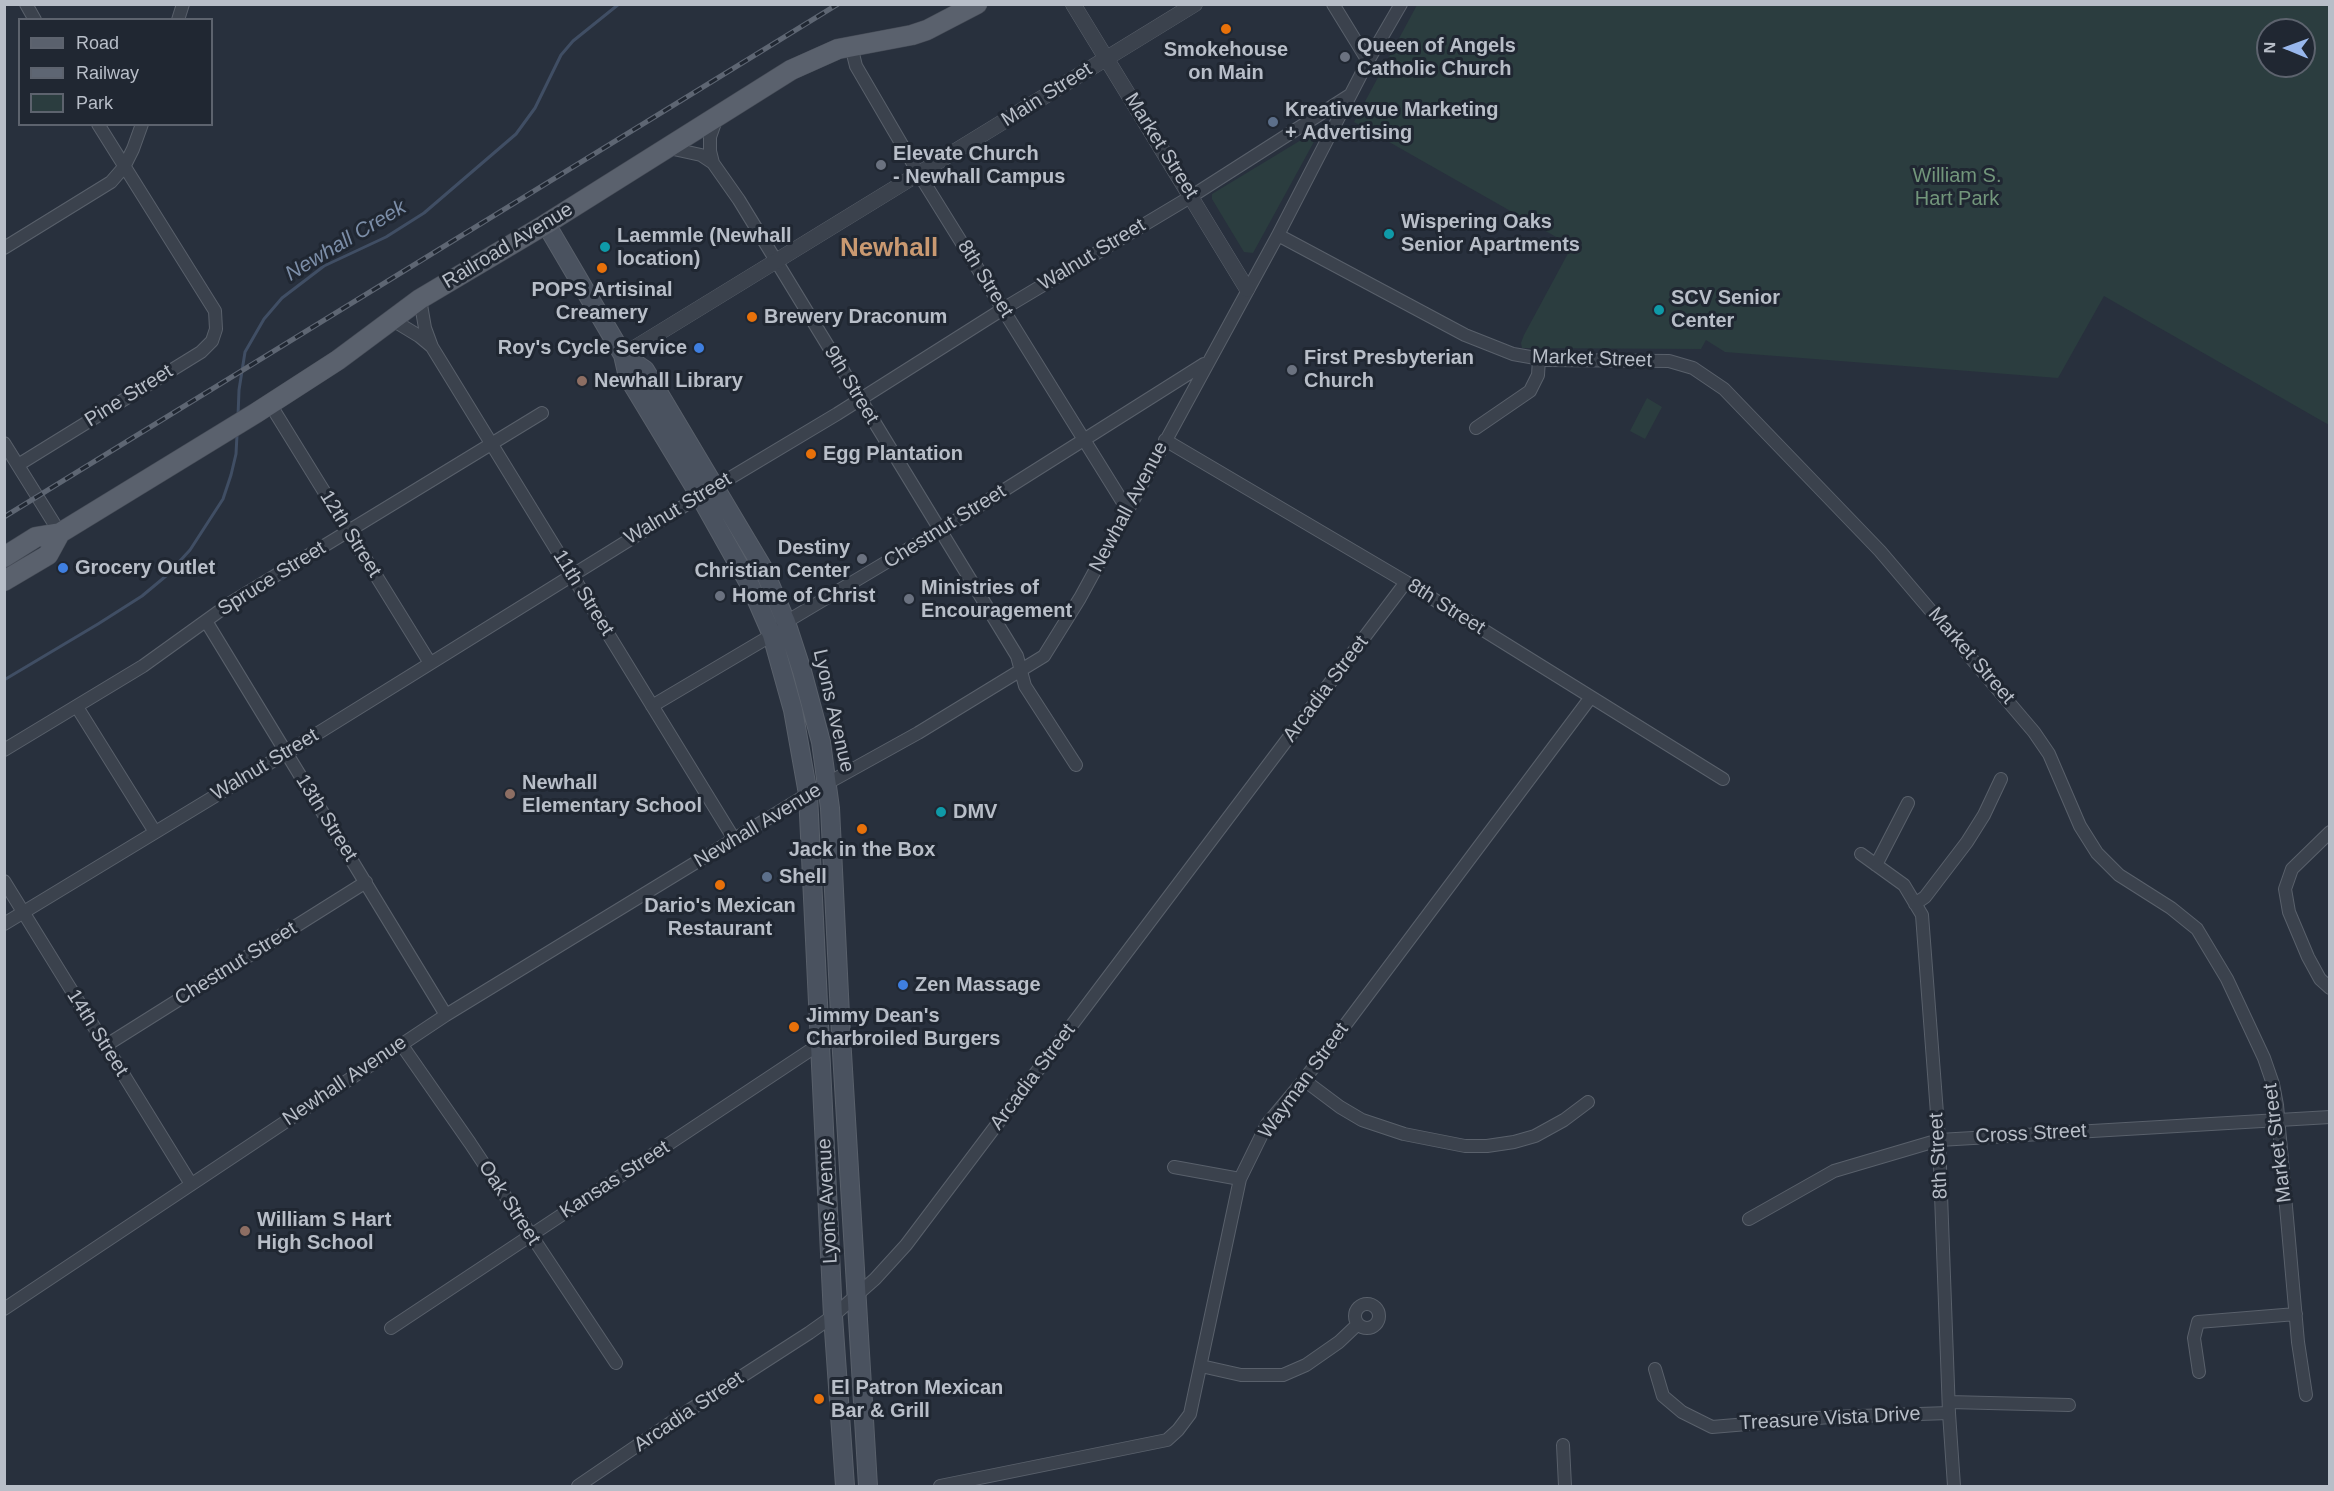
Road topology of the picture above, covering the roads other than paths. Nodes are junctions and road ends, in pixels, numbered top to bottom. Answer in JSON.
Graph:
{"nodes":[{"id":1,"x":26,"y":4,"type":"edge"},
{"id":2,"x":977,"y":4,"type":"edge"},
{"id":3,"x":1073,"y":4,"type":"edge"},
{"id":4,"x":1195,"y":4,"type":"edge"},
{"id":5,"x":1333,"y":4,"type":"edge"},
{"id":6,"x":1401,"y":4,"type":"edge"},
{"id":7,"x":34,"y":18,"type":"edge"},
{"id":8,"x":851,"y":46,"type":"junction"},
{"id":9,"x":1107,"y":58,"type":"junction"},
{"id":10,"x":1368,"y":61,"type":"junction"},
{"id":11,"x":1351,"y":95,"type":"junction"},
{"id":12,"x":717,"y":117,"type":"junction"},
{"id":13,"x":99,"y":126,"type":"edge"},
{"id":14,"x":141,"y":126,"type":"edge"},
{"id":15,"x":669,"y":148,"type":"junction"},
{"id":16,"x":714,"y":162,"type":"junction"},
{"id":17,"x":124,"y":167,"type":"junction"},
{"id":18,"x":920,"y":174,"type":"junction"},
{"id":19,"x":1191,"y":196,"type":"junction"},
{"id":20,"x":546,"y":224,"type":"junction"},
{"id":21,"x":1278,"y":235,"type":"junction"},
{"id":22,"x":4,"y":248,"type":"edge"},
{"id":23,"x":776,"y":263,"type":"junction"},
{"id":24,"x":1248,"y":288,"type":"junction"},
{"id":25,"x":420,"y":298,"type":"junction"},
{"id":26,"x":1003,"y":309,"type":"junction"},
{"id":27,"x":391,"y":319,"type":"junction"},
{"id":28,"x":432,"y":347,"type":"junction"},
{"id":29,"x":623,"y":355,"type":"junction"},
{"id":30,"x":1539,"y":359,"type":"junction"},
{"id":31,"x":1206,"y":363,"type":"junction"},
{"id":32,"x":859,"y":399,"type":"junction"},
{"id":33,"x":263,"y":409,"type":"junction"},
{"id":34,"x":542,"y":413,"type":"dead end"},
{"id":35,"x":1476,"y":428,"type":"dead end"},
{"id":36,"x":1165,"y":440,"type":"junction"},
{"id":37,"x":1084,"y":441,"type":"junction"},
{"id":38,"x":4,"y":443,"type":"edge"},
{"id":39,"x":493,"y":443,"type":"junction"},
{"id":40,"x":18,"y":465,"type":"junction"},
{"id":41,"x":707,"y":491,"type":"junction"},
{"id":42,"x":1127,"y":509,"type":"junction"},
{"id":43,"x":940,"y":529,"type":"junction"},
{"id":44,"x":60,"y":532,"type":"junction"},
{"id":45,"x":348,"y":532,"type":"junction"},
{"id":46,"x":4,"y":556,"type":"edge"},
{"id":47,"x":571,"y":575,"type":"junction"},
{"id":48,"x":4,"y":581,"type":"edge"},
{"id":49,"x":1406,"y":582,"type":"junction"},
{"id":50,"x":206,"y":621,"type":"junction"},
{"id":51,"x":786,"y":622,"type":"junction"},
{"id":52,"x":772,"y":635,"type":"junction"},
{"id":53,"x":430,"y":663,"type":"junction"},
{"id":54,"x":1021,"y":671,"type":"junction"},
{"id":55,"x":1591,"y":697,"type":"junction"},
{"id":56,"x":652,"y":706,"type":"junction"},
{"id":57,"x":77,"y":707,"type":"junction"},
{"id":58,"x":4,"y":750,"type":"edge"},
{"id":59,"x":286,"y":753,"type":"junction"},
{"id":60,"x":1076,"y":765,"type":"dead end"},
{"id":61,"x":1723,"y":778,"type":"dead end"},
{"id":62,"x":2001,"y":779,"type":"dead end"},
{"id":63,"x":827,"y":785,"type":"junction"},
{"id":64,"x":808,"y":794,"type":"junction"},
{"id":65,"x":1908,"y":803,"type":"dead end"},
{"id":66,"x":2330,"y":831,"type":"edge"},
{"id":67,"x":155,"y":832,"type":"junction"},
{"id":68,"x":734,"y":839,"type":"junction"},
{"id":69,"x":1860,"y":854,"type":"dead end"},
{"id":70,"x":1876,"y":865,"type":"junction"},
{"id":71,"x":4,"y":881,"type":"edge"},
{"id":72,"x":366,"y":882,"type":"junction"},
{"id":73,"x":1915,"y":904,"type":"junction"},
{"id":74,"x":23,"y":912,"type":"junction"},
{"id":75,"x":4,"y":924,"type":"edge"},
{"id":76,"x":2330,"y":988,"type":"edge"},
{"id":77,"x":446,"y":1015,"type":"junction"},
{"id":78,"x":841,"y":1036,"type":"junction"},
{"id":79,"x":402,"y":1044,"type":"junction"},
{"id":80,"x":105,"y":1046,"type":"junction"},
{"id":81,"x":820,"y":1046,"type":"junction"},
{"id":82,"x":1304,"y":1080,"type":"junction"},
{"id":83,"x":1588,"y":1102,"type":"dead end"},
{"id":84,"x":2330,"y":1117,"type":"edge"},
{"id":85,"x":2278,"y":1121,"type":"junction"},
{"id":86,"x":1939,"y":1140,"type":"junction"},
{"id":87,"x":1174,"y":1167,"type":"dead end"},
{"id":88,"x":1240,"y":1179,"type":"junction"},
{"id":89,"x":191,"y":1184,"type":"junction"},
{"id":90,"x":1749,"y":1220,"type":"dead end"},
{"id":91,"x":530,"y":1235,"type":"junction"},
{"id":92,"x":856,"y":1295,"type":"junction"},
{"id":93,"x":4,"y":1309,"type":"edge"},
{"id":94,"x":2296,"y":1314,"type":"junction"},
{"id":95,"x":833,"y":1316,"type":"junction"},
{"id":96,"x":1358,"y":1324,"type":"dead end"},
{"id":97,"x":391,"y":1328,"type":"dead end"},
{"id":98,"x":616,"y":1363,"type":"dead end"},
{"id":99,"x":1201,"y":1366,"type":"junction"},
{"id":100,"x":1655,"y":1369,"type":"dead end"},
{"id":101,"x":2199,"y":1372,"type":"dead end"},
{"id":102,"x":2306,"y":1395,"type":"dead end"},
{"id":103,"x":2070,"y":1405,"type":"dead end"},
{"id":104,"x":1949,"y":1408,"type":"junction"},
{"id":105,"x":1563,"y":1445,"type":"dead end"},
{"id":106,"x":578,"y":1486,"type":"edge"},
{"id":107,"x":844,"y":1486,"type":"edge"},
{"id":108,"x":868,"y":1486,"type":"edge"},
{"id":109,"x":940,"y":1486,"type":"edge"},
{"id":110,"x":1565,"y":1486,"type":"edge"},
{"id":111,"x":1954,"y":1486,"type":"edge"}],
"edges":[{"from":1,"to":7,"type":"street"},
{"from":2,"to":8,"type":"main road","name":"Railroad Avenue"},
{"from":3,"to":9,"type":"street","name":"Market Street"},
{"from":4,"to":9,"type":"street","name":"Main Street"},
{"from":5,"to":10,"type":"street"},
{"from":6,"to":10,"type":"street","name":"Newhall Avenue"},
{"from":8,"to":12,"type":"main road","name":"Railroad Avenue"},
{"from":8,"to":18,"type":"street","name":"8th Street"},
{"from":9,"to":18,"type":"street","name":"Main Street"},
{"from":9,"to":19,"type":"street","name":"Market Street"},
{"from":10,"to":11,"type":"street","name":"Newhall Avenue"},
{"from":11,"to":19,"type":"street","name":"Walnut Street"},
{"from":11,"to":21,"type":"street","name":"Newhall Avenue"},
{"from":12,"to":15,"type":"main road","name":"Railroad Avenue"},
{"from":12,"to":16,"type":"street","name":"9th Street"},
{"from":13,"to":17,"type":"street"},
{"from":14,"to":17,"type":"street"},
{"from":15,"to":16,"type":"street"},
{"from":15,"to":20,"type":"main road","name":"Railroad Avenue"},
{"from":16,"to":23,"type":"street","name":"9th Street"},
{"from":17,"to":22,"type":"street"},
{"from":17,"to":40,"type":"street","name":"Pine Street"},
{"from":18,"to":23,"type":"street","name":"Main Street"},
{"from":18,"to":26,"type":"street","name":"8th Street"},
{"from":19,"to":24,"type":"street","name":"Market Street"},
{"from":19,"to":26,"type":"street","name":"Walnut Street"},
{"from":20,"to":25,"type":"main road","name":"Railroad Avenue"},
{"from":20,"to":29,"type":"main road","name":"Lyons Avenue"},
{"from":21,"to":24,"type":"street","name":"Newhall Avenue"},
{"from":21,"to":30,"type":"street","name":"Market Street"},
{"from":23,"to":29,"type":"street","name":"Main Street"},
{"from":23,"to":32,"type":"street","name":"9th Street"},
{"from":24,"to":31,"type":"street","name":"Newhall Avenue"},
{"from":25,"to":27,"type":"main road","name":"Railroad Avenue"},
{"from":25,"to":28,"type":"street","name":"11th Street"},
{"from":26,"to":32,"type":"street","name":"Walnut Street"},
{"from":26,"to":37,"type":"street","name":"8th Street"},
{"from":27,"to":28,"type":"street","name":"11th Street"},
{"from":27,"to":33,"type":"main road","name":"Railroad Avenue"},
{"from":28,"to":39,"type":"street","name":"11th Street"},
{"from":29,"to":41,"type":"main road","name":"Lyons Avenue"},
{"from":30,"to":35,"type":"street"},
{"from":30,"to":85,"type":"street","name":"Market Street"},
{"from":31,"to":36,"type":"street","name":"Newhall Avenue"},
{"from":31,"to":37,"type":"street","name":"Chestnut Street"},
{"from":32,"to":41,"type":"street","name":"Walnut Street"},
{"from":32,"to":43,"type":"street","name":"9th Street"},
{"from":33,"to":44,"type":"main road","name":"Railroad Avenue"},
{"from":33,"to":45,"type":"street","name":"12th Street"},
{"from":34,"to":39,"type":"street","name":"Spruce Street"},
{"from":36,"to":42,"type":"street","name":"Newhall Avenue"},
{"from":36,"to":49,"type":"street","name":"8th Street"},
{"from":37,"to":42,"type":"street","name":"8th Street"},
{"from":37,"to":43,"type":"street","name":"Chestnut Street"},
{"from":38,"to":40,"type":"street"},
{"from":39,"to":45,"type":"street","name":"Spruce Street"},
{"from":39,"to":47,"type":"street","name":"11th Street"},
{"from":40,"to":44,"type":"street"},
{"from":41,"to":47,"type":"street","name":"Walnut Street"},
{"from":41,"to":51,"type":"main road","name":"Lyons Avenue"},
{"from":41,"to":52,"type":"main road","name":"Lyons Avenue"},
{"from":42,"to":54,"type":"street","name":"Newhall Avenue"},
{"from":43,"to":51,"type":"street","name":"Chestnut Street"},
{"from":43,"to":54,"type":"street","name":"9th Street"},
{"from":44,"to":46,"type":"main road","name":"Railroad Avenue"},
{"from":44,"to":48,"type":"main road","name":"Railroad Avenue"},
{"from":45,"to":50,"type":"street","name":"Spruce Street"},
{"from":45,"to":53,"type":"street","name":"12th Street"},
{"from":47,"to":53,"type":"street","name":"Walnut Street"},
{"from":47,"to":56,"type":"street","name":"11th Street"},
{"from":49,"to":55,"type":"street","name":"8th Street"},
{"from":49,"to":92,"type":"street","name":"Arcadia Street"},
{"from":50,"to":57,"type":"street","name":"Spruce Street"},
{"from":50,"to":59,"type":"street","name":"13th Street"},
{"from":51,"to":52,"type":"street","name":"Chestnut Street"},
{"from":51,"to":63,"type":"main road","name":"Lyons Avenue"},
{"from":52,"to":56,"type":"street","name":"Chestnut Street"},
{"from":52,"to":64,"type":"main road","name":"Lyons Avenue"},
{"from":53,"to":59,"type":"street","name":"Walnut Street"},
{"from":54,"to":60,"type":"street","name":"9th Street"},
{"from":54,"to":63,"type":"street","name":"Newhall Avenue"},
{"from":55,"to":61,"type":"street","name":"8th Street"},
{"from":55,"to":82,"type":"street","name":"Wayman Street"},
{"from":56,"to":68,"type":"street","name":"11th Street"},
{"from":57,"to":58,"type":"street","name":"Spruce Street"},
{"from":57,"to":67,"type":"street"},
{"from":59,"to":67,"type":"street","name":"Walnut Street"},
{"from":59,"to":72,"type":"street","name":"13th Street"},
{"from":62,"to":73,"type":"street"},
{"from":63,"to":64,"type":"street","name":"Newhall Avenue"},
{"from":63,"to":78,"type":"main road","name":"Lyons Avenue"},
{"from":64,"to":68,"type":"street","name":"Newhall Avenue"},
{"from":64,"to":81,"type":"main road","name":"Lyons Avenue"},
{"from":65,"to":70,"type":"street"},
{"from":66,"to":76,"type":"street"},
{"from":67,"to":74,"type":"street","name":"Walnut Street"},
{"from":68,"to":77,"type":"street","name":"Newhall Avenue"},
{"from":69,"to":70,"type":"street","name":"8th Street"},
{"from":70,"to":73,"type":"street","name":"8th Street"},
{"from":71,"to":74,"type":"street","name":"14th Street"},
{"from":72,"to":77,"type":"street","name":"13th Street"},
{"from":72,"to":80,"type":"street","name":"Chestnut Street"},
{"from":73,"to":86,"type":"street","name":"8th Street"},
{"from":74,"to":75,"type":"street","name":"Walnut Street"},
{"from":74,"to":80,"type":"street","name":"14th Street"},
{"from":77,"to":79,"type":"street","name":"Newhall Avenue"},
{"from":78,"to":81,"type":"street","name":"Kansas Street"},
{"from":78,"to":92,"type":"main road","name":"Lyons Avenue"},
{"from":79,"to":89,"type":"street","name":"Newhall Avenue"},
{"from":79,"to":91,"type":"street","name":"Oak Street"},
{"from":80,"to":89,"type":"street","name":"14th Street"},
{"from":81,"to":91,"type":"street","name":"Kansas Street"},
{"from":81,"to":95,"type":"main road","name":"Lyons Avenue"},
{"from":82,"to":83,"type":"street"},
{"from":82,"to":88,"type":"street","name":"Wayman Street"},
{"from":84,"to":85,"type":"street","name":"Cross Street"},
{"from":85,"to":86,"type":"street","name":"Cross Street"},
{"from":85,"to":94,"type":"street","name":"Market Street"},
{"from":86,"to":90,"type":"street","name":"Cross Street"},
{"from":86,"to":104,"type":"street","name":"8th Street"},
{"from":87,"to":88,"type":"street"},
{"from":88,"to":99,"type":"street","name":"Wayman Street"},
{"from":89,"to":93,"type":"street","name":"Newhall Avenue"},
{"from":91,"to":97,"type":"street","name":"Kansas Street"},
{"from":91,"to":98,"type":"street","name":"Oak Street"},
{"from":92,"to":95,"type":"street","name":"Arcadia Street"},
{"from":92,"to":108,"type":"main road","name":"Lyons Avenue"},
{"from":94,"to":101,"type":"street"},
{"from":94,"to":102,"type":"street","name":"Market Street"},
{"from":95,"to":106,"type":"street","name":"Arcadia Street"},
{"from":95,"to":107,"type":"main road","name":"Lyons Avenue"},
{"from":96,"to":99,"type":"street"},
{"from":99,"to":109,"type":"street","name":"Wayman Street"},
{"from":100,"to":104,"type":"street","name":"Treasure Vista Drive"},
{"from":103,"to":104,"type":"street","name":"Treasure Vista Drive"},
{"from":104,"to":111,"type":"street","name":"8th Street"},
{"from":105,"to":110,"type":"street"}]}
